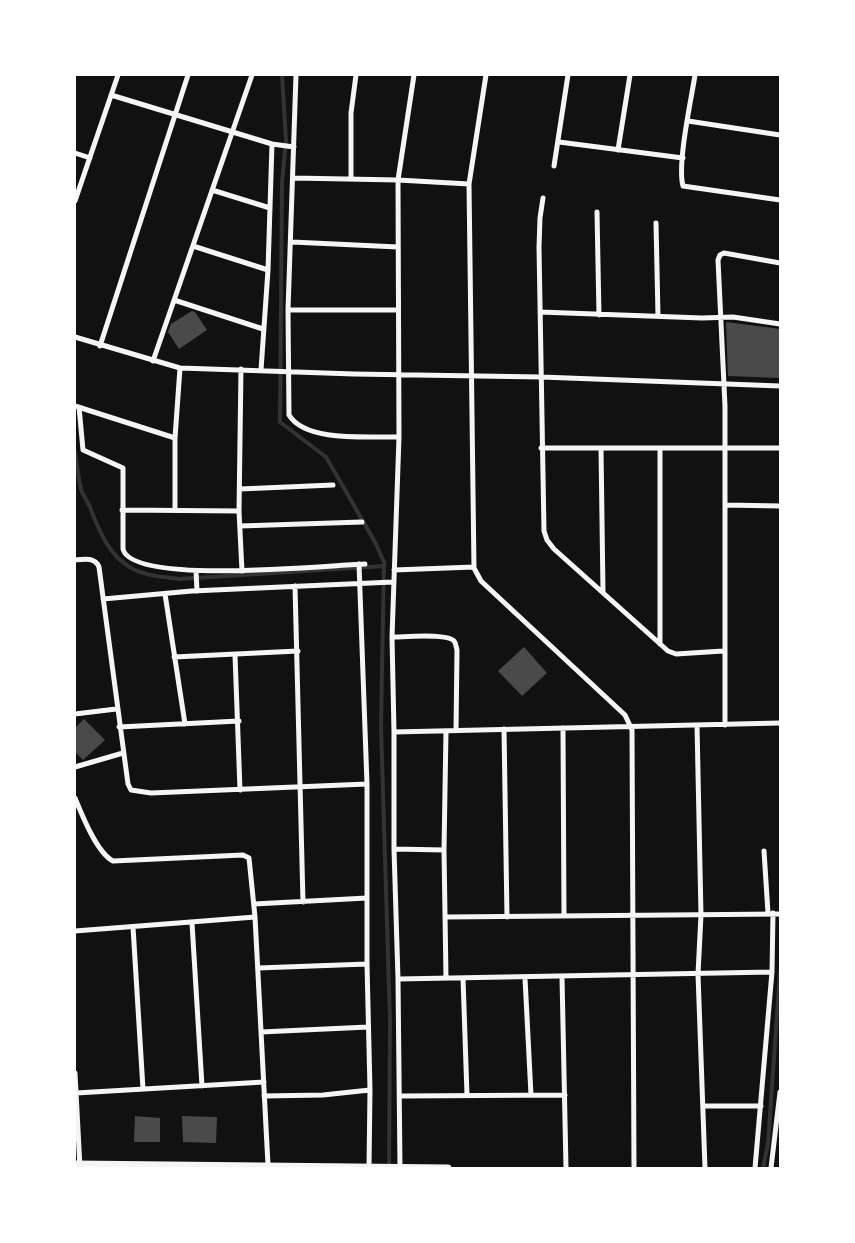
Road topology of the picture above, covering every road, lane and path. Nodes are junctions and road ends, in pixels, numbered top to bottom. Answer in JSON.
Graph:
{"nodes":[{"id":1,"x":118,"y":75,"type":"edge"},
{"id":2,"x":188,"y":75,"type":"edge"},
{"id":3,"x":252,"y":75,"type":"edge"},
{"id":4,"x":296,"y":75,"type":"edge"},
{"id":5,"x":356,"y":75,"type":"edge"},
{"id":6,"x":414,"y":75,"type":"edge"},
{"id":7,"x":486,"y":75,"type":"edge"},
{"id":8,"x":568,"y":75,"type":"edge"},
{"id":9,"x":630,"y":75,"type":"edge"},
{"id":10,"x":695,"y":75,"type":"edge"},
{"id":11,"x":111,"y":95,"type":"junction"},
{"id":12,"x":177,"y":114,"type":"junction"},
{"id":13,"x":688,"y":122,"type":"junction"},
{"id":14,"x":233,"y":132,"type":"junction"},
{"id":15,"x":780,"y":135,"type":"edge"},
{"id":16,"x":559,"y":142,"type":"junction"},
{"id":17,"x":272,"y":144,"type":"junction"},
{"id":18,"x":290,"y":147,"type":"junction"},
{"id":19,"x":618,"y":150,"type":"junction"},
{"id":20,"x":75,"y":153,"type":"edge"},
{"id":21,"x":90,"y":158,"type":"junction"},
{"id":22,"x":682,"y":158,"type":"junction"},
{"id":23,"x":554,"y":166,"type":"dead end"},
{"id":24,"x":293,"y":178,"type":"junction"},
{"id":25,"x":351,"y":179,"type":"junction"},
{"id":26,"x":398,"y":180,"type":"junction"},
{"id":27,"x":469,"y":184,"type":"junction"},
{"id":28,"x":212,"y":190,"type":"junction"},
{"id":29,"x":543,"y":198,"type":"dead end"},
{"id":30,"x":780,"y":200,"type":"edge"},
{"id":31,"x":75,"y":201,"type":"edge"},
{"id":32,"x":270,"y":208,"type":"junction"},
{"id":33,"x":597,"y":212,"type":"dead end"},
{"id":34,"x":657,"y":223,"type":"dead end"},
{"id":35,"x":292,"y":242,"type":"junction"},
{"id":36,"x":193,"y":246,"type":"junction"},
{"id":37,"x":398,"y":247,"type":"junction"},
{"id":38,"x":780,"y":263,"type":"edge"},
{"id":39,"x":268,"y":270,"type":"junction"},
{"id":40,"x":174,"y":300,"type":"junction"},
{"id":41,"x":288,"y":310,"type":"junction"},
{"id":42,"x":398,"y":310,"type":"junction"},
{"id":43,"x":540,"y":312,"type":"junction"},
{"id":44,"x":599,"y":315,"type":"junction"},
{"id":45,"x":658,"y":316,"type":"junction"},
{"id":46,"x":720,"y":317,"type":"junction"},
{"id":47,"x":780,"y":324,"type":"edge"},
{"id":48,"x":263,"y":329,"type":"junction"},
{"id":49,"x":75,"y":338,"type":"edge"},
{"id":50,"x":100,"y":346,"type":"junction"},
{"id":51,"x":153,"y":361,"type":"junction"},
{"id":52,"x":180,"y":368,"type":"junction"},
{"id":53,"x":241,"y":369,"type":"junction"},
{"id":54,"x":264,"y":370,"type":"junction"},
{"id":55,"x":286,"y":371,"type":"junction"},
{"id":56,"x":399,"y":374,"type":"junction"},
{"id":57,"x":470,"y":375,"type":"junction"},
{"id":58,"x":540,"y":377,"type":"junction"},
{"id":59,"x":723,"y":384,"type":"junction"},
{"id":60,"x":780,"y":386,"type":"edge"},
{"id":61,"x":77,"y":407,"type":"edge"},
{"id":62,"x":399,"y":437,"type":"junction"},
{"id":63,"x":175,"y":438,"type":"junction"},
{"id":64,"x":541,"y":448,"type":"junction"},
{"id":65,"x":600,"y":448,"type":"junction"},
{"id":66,"x":660,"y":448,"type":"junction"},
{"id":67,"x":725,"y":448,"type":"junction"},
{"id":68,"x":780,"y":448,"type":"edge"},
{"id":69,"x":333,"y":485,"type":"dead end"},
{"id":70,"x":240,"y":489,"type":"junction"},
{"id":71,"x":726,"y":505,"type":"junction"},
{"id":72,"x":780,"y":506,"type":"edge"},
{"id":73,"x":122,"y":510,"type":"junction"},
{"id":74,"x":175,"y":510,"type":"junction"},
{"id":75,"x":239,"y":512,"type":"junction"},
{"id":76,"x":362,"y":522,"type":"dead end"},
{"id":77,"x":240,"y":526,"type":"junction"},
{"id":78,"x":75,"y":560,"type":"edge"},
{"id":79,"x":474,"y":567,"type":"junction"},
{"id":80,"x":394,"y":570,"type":"junction"},
{"id":81,"x":242,"y":571,"type":"junction"},
{"id":82,"x":196,"y":572,"type":"junction"},
{"id":83,"x":390,"y":582,"type":"junction"},
{"id":84,"x":360,"y":583,"type":"junction"},
{"id":85,"x":295,"y":586,"type":"junction"},
{"id":86,"x":197,"y":588,"type":"junction"},
{"id":87,"x":603,"y":592,"type":"junction"},
{"id":88,"x":165,"y":594,"type":"junction"},
{"id":89,"x":103,"y":599,"type":"junction"},
{"id":90,"x":392,"y":637,"type":"junction"},
{"id":91,"x":660,"y":644,"type":"junction"},
{"id":92,"x":298,"y":651,"type":"junction"},
{"id":93,"x":723,"y":651,"type":"junction"},
{"id":94,"x":235,"y":655,"type":"junction"},
{"id":95,"x":174,"y":657,"type":"junction"},
{"id":96,"x":116,"y":709,"type":"junction"},
{"id":97,"x":75,"y":714,"type":"edge"},
{"id":98,"x":239,"y":721,"type":"junction"},
{"id":99,"x":780,"y":723,"type":"edge"},
{"id":100,"x":184,"y":724,"type":"junction"},
{"id":101,"x":697,"y":725,"type":"junction"},
{"id":102,"x":725,"y":725,"type":"junction"},
{"id":103,"x":631,"y":726,"type":"junction"},
{"id":104,"x":119,"y":727,"type":"junction"},
{"id":105,"x":563,"y":728,"type":"junction"},
{"id":106,"x":504,"y":729,"type":"junction"},
{"id":107,"x":446,"y":731,"type":"junction"},
{"id":108,"x":456,"y":731,"type":"junction"},
{"id":109,"x":394,"y":732,"type":"junction"},
{"id":110,"x":123,"y":753,"type":"junction"},
{"id":111,"x":75,"y":767,"type":"edge"},
{"id":112,"x":367,"y":784,"type":"junction"},
{"id":113,"x":300,"y":787,"type":"junction"},
{"id":114,"x":240,"y":790,"type":"junction"},
{"id":115,"x":75,"y":798,"type":"edge"},
{"id":116,"x":394,"y":849,"type":"junction"},
{"id":117,"x":444,"y":850,"type":"junction"},
{"id":118,"x":764,"y":851,"type":"dead end"},
{"id":119,"x":367,"y":898,"type":"junction"},
{"id":120,"x":303,"y":902,"type":"junction"},
{"id":121,"x":254,"y":904,"type":"junction"},
{"id":122,"x":775,"y":914,"type":"edge"},
{"id":123,"x":564,"y":915,"type":"junction"},
{"id":124,"x":633,"y":915,"type":"junction"},
{"id":125,"x":701,"y":915,"type":"junction"},
{"id":126,"x":255,"y":917,"type":"junction"},
{"id":127,"x":446,"y":917,"type":"junction"},
{"id":128,"x":507,"y":917,"type":"junction"},
{"id":129,"x":192,"y":923,"type":"junction"},
{"id":130,"x":133,"y":927,"type":"junction"},
{"id":131,"x":75,"y":931,"type":"edge"},
{"id":132,"x":367,"y":964,"type":"junction"},
{"id":133,"x":258,"y":968,"type":"junction"},
{"id":134,"x":772,"y":972,"type":"junction"},
{"id":135,"x":632,"y":974,"type":"junction"},
{"id":136,"x":698,"y":974,"type":"junction"},
{"id":137,"x":562,"y":977,"type":"junction"},
{"id":138,"x":446,"y":978,"type":"junction"},
{"id":139,"x":463,"y":978,"type":"junction"},
{"id":140,"x":525,"y":978,"type":"junction"},
{"id":141,"x":398,"y":979,"type":"junction"},
{"id":142,"x":368,"y":1027,"type":"junction"},
{"id":143,"x":261,"y":1032,"type":"junction"},
{"id":144,"x":75,"y":1073,"type":"edge"},
{"id":145,"x":264,"y":1082,"type":"junction"},
{"id":146,"x":201,"y":1086,"type":"junction"},
{"id":147,"x":143,"y":1089,"type":"junction"},
{"id":148,"x":370,"y":1090,"type":"junction"},
{"id":149,"x":780,"y":1092,"type":"edge"},
{"id":150,"x":76,"y":1093,"type":"edge"},
{"id":151,"x":467,"y":1095,"type":"junction"},
{"id":152,"x":531,"y":1095,"type":"junction"},
{"id":153,"x":565,"y":1095,"type":"junction"},
{"id":154,"x":264,"y":1096,"type":"junction"},
{"id":155,"x":400,"y":1096,"type":"junction"},
{"id":156,"x":704,"y":1106,"type":"junction"},
{"id":157,"x":761,"y":1106,"type":"junction"},
{"id":158,"x":779,"y":1108,"type":"edge"},
{"id":159,"x":78,"y":1165,"type":"edge"},
{"id":160,"x":268,"y":1165,"type":"junction"},
{"id":161,"x":369,"y":1167,"type":"edge"},
{"id":162,"x":396,"y":1167,"type":"edge"},
{"id":163,"x":374,"y":1168,"type":"edge"},
{"id":164,"x":400,"y":1168,"type":"edge"},
{"id":165,"x":448,"y":1168,"type":"edge"},
{"id":166,"x":566,"y":1168,"type":"edge"},
{"id":167,"x":634,"y":1168,"type":"edge"},
{"id":168,"x":705,"y":1168,"type":"edge"},
{"id":169,"x":755,"y":1168,"type":"edge"},
{"id":170,"x":771,"y":1168,"type":"edge"}],
"edges":[{"from":1,"to":11,"type":"street"},
{"from":2,"to":12,"type":"street"},
{"from":3,"to":14,"type":"street"},
{"from":4,"to":18,"type":"street"},
{"from":5,"to":25,"type":"street"},
{"from":6,"to":26,"type":"street"},
{"from":7,"to":27,"type":"street"},
{"from":8,"to":16,"type":"street"},
{"from":9,"to":19,"type":"street"},
{"from":10,"to":13,"type":"street"},
{"from":11,"to":12,"type":"street"},
{"from":11,"to":21,"type":"street"},
{"from":12,"to":14,"type":"street"},
{"from":12,"to":50,"type":"street"},
{"from":13,"to":15,"type":"street"},
{"from":13,"to":22,"type":"street"},
{"from":14,"to":17,"type":"street"},
{"from":14,"to":28,"type":"street"},
{"from":16,"to":19,"type":"street"},
{"from":16,"to":23,"type":"street"},
{"from":17,"to":18,"type":"street"},
{"from":17,"to":32,"type":"street"},
{"from":18,"to":24,"type":"street"},
{"from":19,"to":22,"type":"street"},
{"from":20,"to":21,"type":"street"},
{"from":21,"to":31,"type":"street"},
{"from":22,"to":30,"type":"street"},
{"from":24,"to":25,"type":"street"},
{"from":24,"to":35,"type":"street"},
{"from":25,"to":26,"type":"street"},
{"from":26,"to":27,"type":"street"},
{"from":26,"to":37,"type":"street"},
{"from":27,"to":57,"type":"street"},
{"from":28,"to":32,"type":"street"},
{"from":28,"to":36,"type":"street"},
{"from":29,"to":43,"type":"street"},
{"from":32,"to":39,"type":"street"},
{"from":33,"to":44,"type":"street"},
{"from":34,"to":45,"type":"street"},
{"from":35,"to":37,"type":"street"},
{"from":35,"to":41,"type":"street"},
{"from":36,"to":39,"type":"street"},
{"from":36,"to":40,"type":"street"},
{"from":37,"to":42,"type":"street"},
{"from":38,"to":46,"type":"street"},
{"from":39,"to":48,"type":"street"},
{"from":40,"to":48,"type":"street"},
{"from":40,"to":51,"type":"street"},
{"from":41,"to":42,"type":"street"},
{"from":41,"to":55,"type":"street"},
{"from":42,"to":56,"type":"street"},
{"from":43,"to":44,"type":"street"},
{"from":43,"to":58,"type":"street"},
{"from":44,"to":45,"type":"street"},
{"from":45,"to":46,"type":"street"},
{"from":46,"to":47,"type":"street"},
{"from":46,"to":59,"type":"street"},
{"from":48,"to":54,"type":"street"},
{"from":49,"to":50,"type":"street"},
{"from":50,"to":51,"type":"street"},
{"from":51,"to":52,"type":"street"},
{"from":52,"to":53,"type":"street"},
{"from":52,"to":63,"type":"street"},
{"from":53,"to":54,"type":"street"},
{"from":53,"to":70,"type":"street"},
{"from":54,"to":55,"type":"street"},
{"from":55,"to":56,"type":"street"},
{"from":55,"to":62,"type":"street"},
{"from":56,"to":57,"type":"street"},
{"from":56,"to":62,"type":"street"},
{"from":57,"to":58,"type":"street"},
{"from":57,"to":79,"type":"street"},
{"from":58,"to":59,"type":"street"},
{"from":58,"to":64,"type":"street"},
{"from":59,"to":60,"type":"street"},
{"from":59,"to":67,"type":"street"},
{"from":61,"to":63,"type":"street"},
{"from":61,"to":73,"type":"street"},
{"from":62,"to":80,"type":"street"},
{"from":63,"to":74,"type":"street"},
{"from":64,"to":65,"type":"street"},
{"from":64,"to":87,"type":"street"},
{"from":65,"to":66,"type":"street"},
{"from":65,"to":87,"type":"street"},
{"from":66,"to":67,"type":"street"},
{"from":66,"to":91,"type":"street"},
{"from":67,"to":68,"type":"street"},
{"from":67,"to":71,"type":"street"},
{"from":69,"to":70,"type":"street"},
{"from":70,"to":75,"type":"street"},
{"from":71,"to":72,"type":"street"},
{"from":71,"to":93,"type":"street"},
{"from":73,"to":74,"type":"street"},
{"from":73,"to":82,"type":"street"},
{"from":74,"to":75,"type":"street"},
{"from":75,"to":77,"type":"street"},
{"from":76,"to":77,"type":"street"},
{"from":77,"to":81,"type":"street"},
{"from":78,"to":89,"type":"street"},
{"from":79,"to":80,"type":"street"},
{"from":79,"to":103,"type":"street"},
{"from":80,"to":83,"type":"street"},
{"from":81,"to":82,"type":"street"},
{"from":81,"to":84,"type":"street"},
{"from":82,"to":86,"type":"street"},
{"from":83,"to":84,"type":"street"},
{"from":83,"to":90,"type":"street"},
{"from":84,"to":85,"type":"street"},
{"from":84,"to":112,"type":"street"},
{"from":85,"to":86,"type":"street"},
{"from":85,"to":92,"type":"street"},
{"from":86,"to":88,"type":"street"},
{"from":87,"to":91,"type":"street"},
{"from":88,"to":89,"type":"street"},
{"from":88,"to":95,"type":"street"},
{"from":89,"to":96,"type":"street"},
{"from":90,"to":108,"type":"street"},
{"from":90,"to":109,"type":"street"},
{"from":91,"to":93,"type":"street"},
{"from":92,"to":94,"type":"street"},
{"from":92,"to":113,"type":"street"},
{"from":93,"to":102,"type":"street"},
{"from":94,"to":95,"type":"street"},
{"from":94,"to":98,"type":"street"},
{"from":95,"to":100,"type":"street"},
{"from":96,"to":97,"type":"street"},
{"from":96,"to":104,"type":"street"},
{"from":98,"to":100,"type":"street"},
{"from":98,"to":114,"type":"street"},
{"from":99,"to":102,"type":"street"},
{"from":100,"to":104,"type":"street"},
{"from":101,"to":102,"type":"street"},
{"from":101,"to":103,"type":"street"},
{"from":101,"to":125,"type":"street"},
{"from":103,"to":105,"type":"street"},
{"from":103,"to":124,"type":"street"},
{"from":104,"to":110,"type":"street"},
{"from":105,"to":106,"type":"street"},
{"from":105,"to":123,"type":"street"},
{"from":106,"to":108,"type":"street"},
{"from":106,"to":128,"type":"street"},
{"from":107,"to":108,"type":"street"},
{"from":107,"to":109,"type":"street"},
{"from":107,"to":117,"type":"street"},
{"from":109,"to":116,"type":"street"},
{"from":110,"to":111,"type":"street"},
{"from":110,"to":114,"type":"street"},
{"from":112,"to":113,"type":"street"},
{"from":112,"to":119,"type":"street"},
{"from":113,"to":114,"type":"street"},
{"from":113,"to":120,"type":"street"},
{"from":115,"to":121,"type":"street"},
{"from":116,"to":117,"type":"street"},
{"from":116,"to":141,"type":"street"},
{"from":117,"to":127,"type":"street"},
{"from":118,"to":122,"type":"street"},
{"from":119,"to":120,"type":"street"},
{"from":119,"to":132,"type":"street"},
{"from":120,"to":121,"type":"street"},
{"from":121,"to":126,"type":"street"},
{"from":122,"to":125,"type":"street"},
{"from":122,"to":134,"type":"street"},
{"from":123,"to":124,"type":"street"},
{"from":123,"to":128,"type":"street"},
{"from":124,"to":125,"type":"street"},
{"from":124,"to":135,"type":"street"},
{"from":125,"to":136,"type":"street"},
{"from":126,"to":129,"type":"street"},
{"from":126,"to":133,"type":"street"},
{"from":127,"to":128,"type":"street"},
{"from":127,"to":138,"type":"street"},
{"from":129,"to":130,"type":"street"},
{"from":129,"to":146,"type":"street"},
{"from":130,"to":131,"type":"street"},
{"from":130,"to":147,"type":"street"},
{"from":132,"to":133,"type":"street"},
{"from":132,"to":142,"type":"street"},
{"from":133,"to":143,"type":"street"},
{"from":134,"to":136,"type":"street"},
{"from":134,"to":157,"type":"street"},
{"from":135,"to":136,"type":"street"},
{"from":135,"to":137,"type":"street"},
{"from":135,"to":167,"type":"street"},
{"from":136,"to":156,"type":"street"},
{"from":137,"to":140,"type":"street"},
{"from":137,"to":153,"type":"street"},
{"from":138,"to":139,"type":"street"},
{"from":138,"to":141,"type":"street"},
{"from":139,"to":140,"type":"street"},
{"from":139,"to":151,"type":"street"},
{"from":140,"to":152,"type":"street"},
{"from":141,"to":155,"type":"street"},
{"from":142,"to":143,"type":"street"},
{"from":142,"to":148,"type":"street"},
{"from":143,"to":145,"type":"street"},
{"from":144,"to":150,"type":"street"},
{"from":145,"to":146,"type":"street"},
{"from":145,"to":154,"type":"street"},
{"from":146,"to":147,"type":"street"},
{"from":147,"to":150,"type":"street"},
{"from":148,"to":154,"type":"street"},
{"from":148,"to":161,"type":"street"},
{"from":149,"to":158,"type":"street"},
{"from":150,"to":159,"type":"street"},
{"from":151,"to":152,"type":"street"},
{"from":151,"to":155,"type":"street"},
{"from":152,"to":153,"type":"street"},
{"from":153,"to":166,"type":"street"},
{"from":154,"to":160,"type":"street"},
{"from":155,"to":164,"type":"street"},
{"from":156,"to":157,"type":"street"},
{"from":156,"to":168,"type":"street"},
{"from":157,"to":169,"type":"street"},
{"from":158,"to":170,"type":"street"},
{"from":159,"to":160,"type":"street"},
{"from":160,"to":161,"type":"street"},
{"from":161,"to":163,"type":"street"},
{"from":162,"to":163,"type":"street"},
{"from":162,"to":164,"type":"street"},
{"from":164,"to":165,"type":"street"}]}
